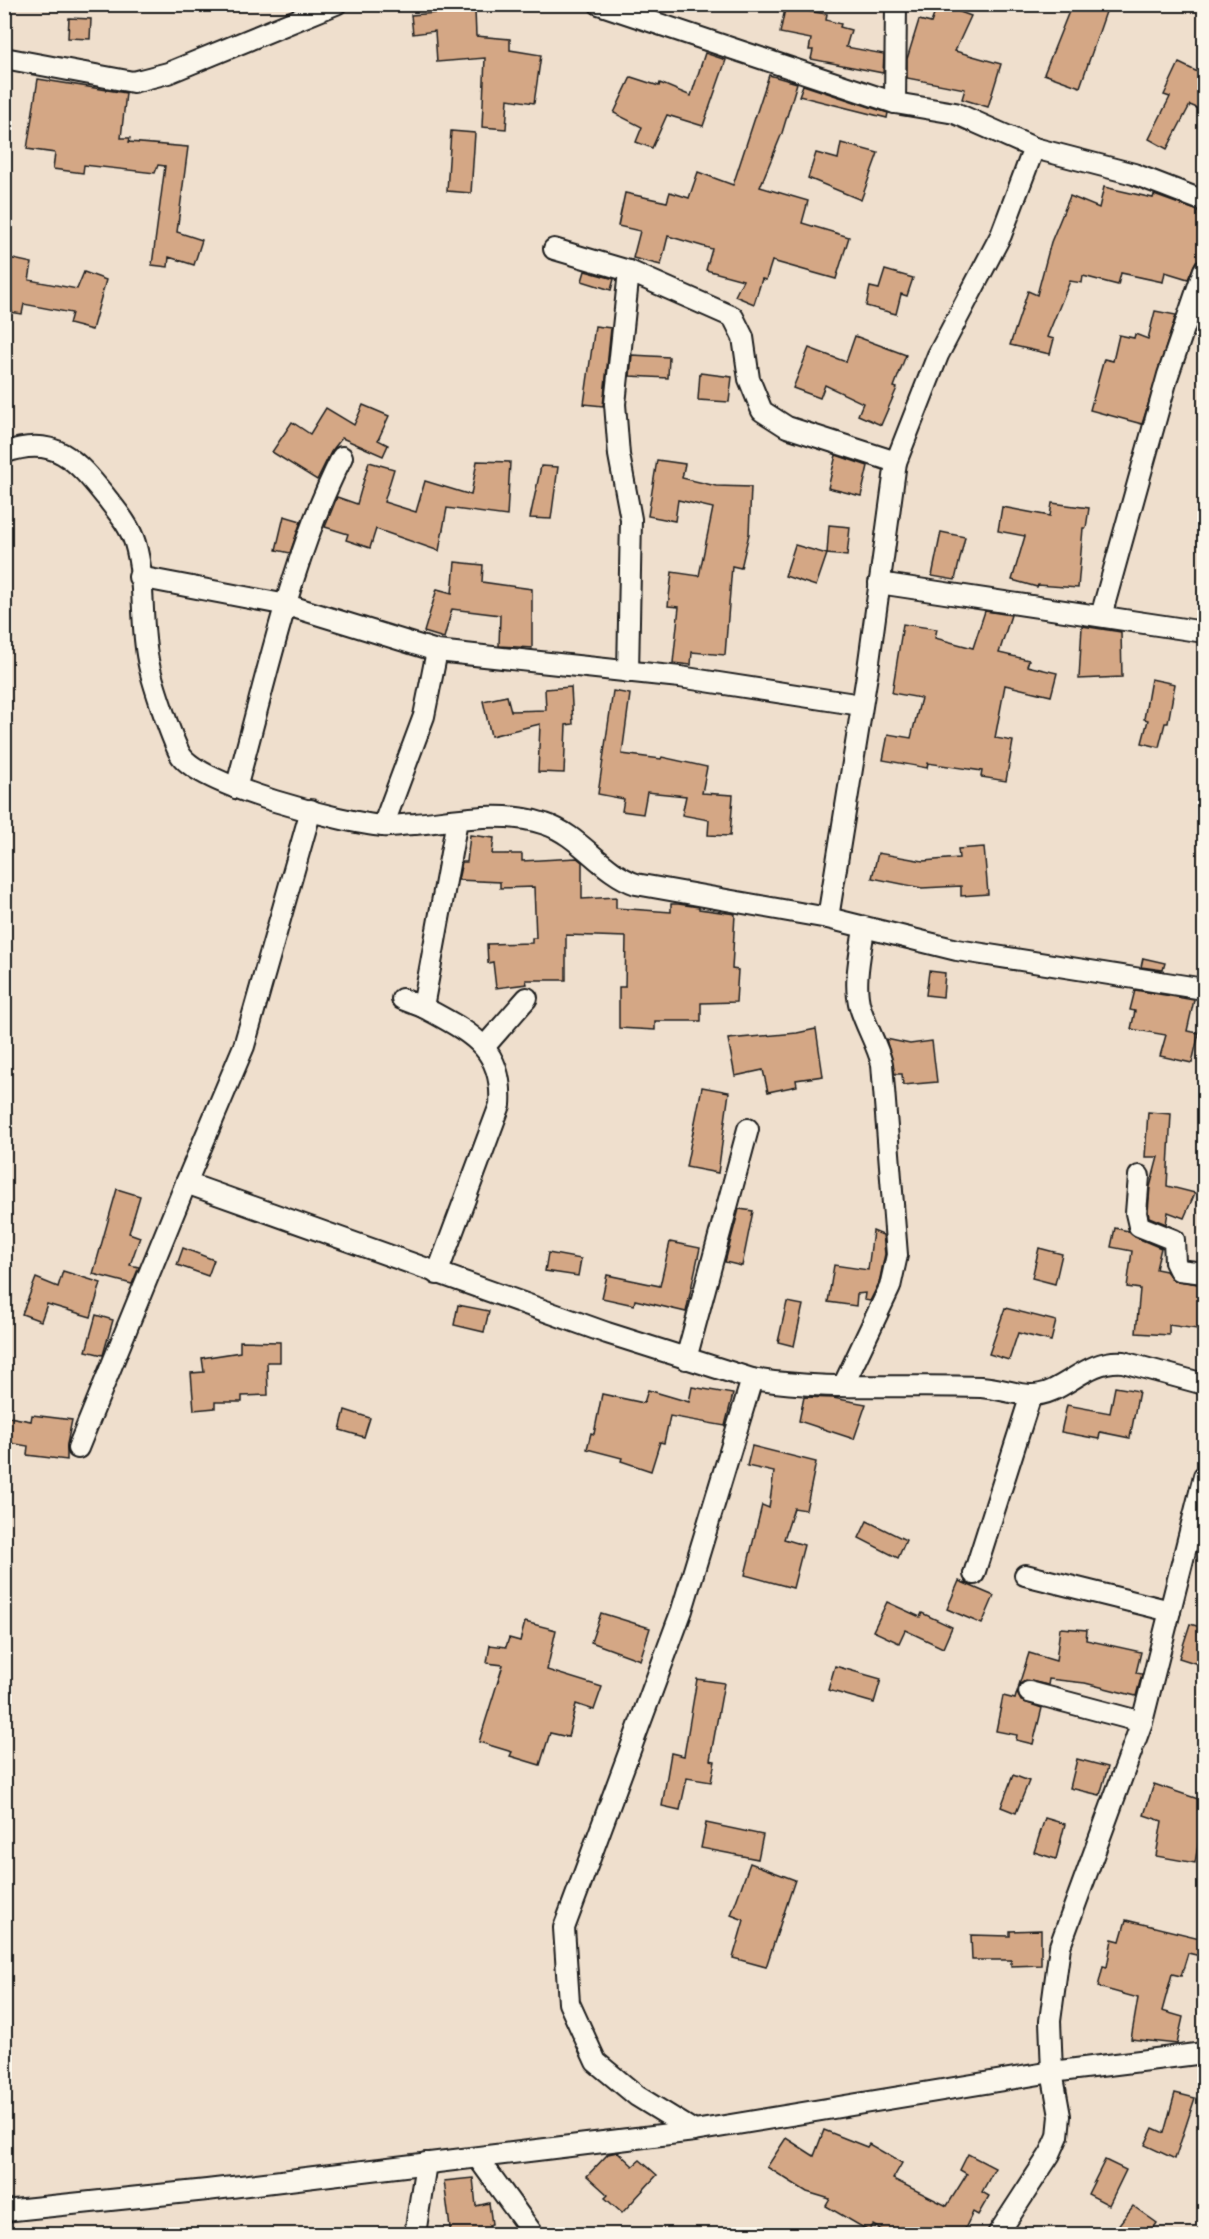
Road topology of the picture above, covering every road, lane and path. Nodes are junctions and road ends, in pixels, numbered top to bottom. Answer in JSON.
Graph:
{"nodes":[{"id":1,"x":336,"y":4,"type":"edge"},
{"id":2,"x":599,"y":4,"type":"edge"},
{"id":3,"x":896,"y":4,"type":"edge"},
{"id":4,"x":4,"y":58,"type":"edge"},
{"id":5,"x":895,"y":103,"type":"junction"},
{"id":6,"x":1035,"y":148,"type":"junction"},
{"id":7,"x":1204,"y":201,"type":"edge"},
{"id":8,"x":554,"y":249,"type":"dead end"},
{"id":9,"x":1204,"y":270,"type":"edge"},
{"id":10,"x":628,"y":271,"type":"junction"},
{"id":11,"x":4,"y":453,"type":"edge"},
{"id":12,"x":342,"y":457,"type":"dead end"},
{"id":13,"x":896,"y":462,"type":"junction"},
{"id":14,"x":140,"y":577,"type":"junction"},
{"id":15,"x":879,"y":583,"type":"junction"},
{"id":16,"x":287,"y":605,"type":"junction"},
{"id":17,"x":1101,"y":616,"type":"junction"},
{"id":18,"x":1204,"y":632,"type":"edge"},
{"id":19,"x":437,"y":651,"type":"junction"},
{"id":20,"x":628,"y":672,"type":"junction"},
{"id":21,"x":861,"y":705,"type":"junction"},
{"id":22,"x":236,"y":788,"type":"junction"},
{"id":23,"x":311,"y":810,"type":"junction"},
{"id":24,"x":458,"y":820,"type":"junction"},
{"id":25,"x":383,"y":826,"type":"junction"},
{"id":26,"x":828,"y":918,"type":"junction"},
{"id":27,"x":864,"y":928,"type":"junction"},
{"id":28,"x":1204,"y":989,"type":"edge"},
{"id":29,"x":527,"y":998,"type":"dead end"},
{"id":30,"x":402,"y":999,"type":"dead end"},
{"id":31,"x":423,"y":1007,"type":"junction"},
{"id":32,"x":485,"y":1046,"type":"junction"},
{"id":33,"x":748,"y":1129,"type":"dead end"},
{"id":34,"x":1139,"y":1176,"type":"dead end"},
{"id":35,"x":186,"y":1183,"type":"junction"},
{"id":36,"x":1204,"y":1273,"type":"edge"},
{"id":37,"x":437,"y":1274,"type":"junction"},
{"id":38,"x":686,"y":1359,"type":"junction"},
{"id":39,"x":752,"y":1379,"type":"junction"},
{"id":40,"x":844,"y":1384,"type":"junction"},
{"id":41,"x":1204,"y":1384,"type":"edge"},
{"id":42,"x":1031,"y":1395,"type":"junction"},
{"id":43,"x":78,"y":1448,"type":"dead end"},
{"id":44,"x":1204,"y":1476,"type":"edge"},
{"id":45,"x":974,"y":1574,"type":"dead end"},
{"id":46,"x":1024,"y":1575,"type":"dead end"},
{"id":47,"x":1170,"y":1611,"type":"junction"},
{"id":48,"x":1029,"y":1692,"type":"dead end"},
{"id":49,"x":1142,"y":1722,"type":"junction"},
{"id":50,"x":1204,"y":2053,"type":"edge"},
{"id":51,"x":1052,"y":2072,"type":"junction"},
{"id":52,"x":694,"y":2131,"type":"junction"},
{"id":53,"x":478,"y":2158,"type":"junction"},
{"id":54,"x":426,"y":2163,"type":"junction"},
{"id":55,"x":4,"y":2211,"type":"edge"},
{"id":56,"x":1004,"y":2233,"type":"edge"},
{"id":57,"x":415,"y":2235,"type":"edge"},
{"id":58,"x":533,"y":2235,"type":"edge"}],
"edges":[{"from":1,"to":4,"type":"street"},
{"from":2,"to":5,"type":"street"},
{"from":3,"to":5,"type":"street"},
{"from":5,"to":6,"type":"street"},
{"from":6,"to":7,"type":"street"},
{"from":6,"to":13,"type":"street"},
{"from":8,"to":10,"type":"street"},
{"from":9,"to":17,"type":"street"},
{"from":10,"to":13,"type":"street"},
{"from":10,"to":20,"type":"street"},
{"from":11,"to":14,"type":"street"},
{"from":12,"to":16,"type":"street"},
{"from":13,"to":15,"type":"street"},
{"from":14,"to":16,"type":"street"},
{"from":14,"to":22,"type":"street"},
{"from":15,"to":17,"type":"street"},
{"from":15,"to":21,"type":"street"},
{"from":16,"to":19,"type":"street"},
{"from":16,"to":22,"type":"street"},
{"from":17,"to":18,"type":"street"},
{"from":19,"to":20,"type":"street"},
{"from":19,"to":25,"type":"street"},
{"from":20,"to":21,"type":"street"},
{"from":21,"to":26,"type":"street"},
{"from":22,"to":23,"type":"street"},
{"from":23,"to":25,"type":"street"},
{"from":23,"to":35,"type":"street"},
{"from":24,"to":25,"type":"street"},
{"from":24,"to":26,"type":"street"},
{"from":24,"to":31,"type":"street"},
{"from":26,"to":27,"type":"street"},
{"from":27,"to":28,"type":"street"},
{"from":27,"to":40,"type":"street"},
{"from":29,"to":32,"type":"street"},
{"from":30,"to":31,"type":"street"},
{"from":31,"to":32,"type":"street"},
{"from":32,"to":37,"type":"street"},
{"from":33,"to":38,"type":"street"},
{"from":34,"to":36,"type":"street"},
{"from":35,"to":37,"type":"street"},
{"from":35,"to":43,"type":"street"},
{"from":37,"to":38,"type":"street"},
{"from":38,"to":39,"type":"street"},
{"from":39,"to":40,"type":"street"},
{"from":39,"to":52,"type":"street"},
{"from":40,"to":42,"type":"street"},
{"from":41,"to":42,"type":"street"},
{"from":42,"to":45,"type":"street"},
{"from":44,"to":47,"type":"street"},
{"from":46,"to":47,"type":"street"},
{"from":47,"to":49,"type":"street"},
{"from":48,"to":49,"type":"street"},
{"from":49,"to":51,"type":"street"},
{"from":50,"to":51,"type":"street"},
{"from":51,"to":52,"type":"street"},
{"from":51,"to":56,"type":"street"},
{"from":52,"to":53,"type":"street"},
{"from":53,"to":54,"type":"street"},
{"from":53,"to":58,"type":"street"},
{"from":54,"to":55,"type":"street"},
{"from":54,"to":57,"type":"street"}]}
